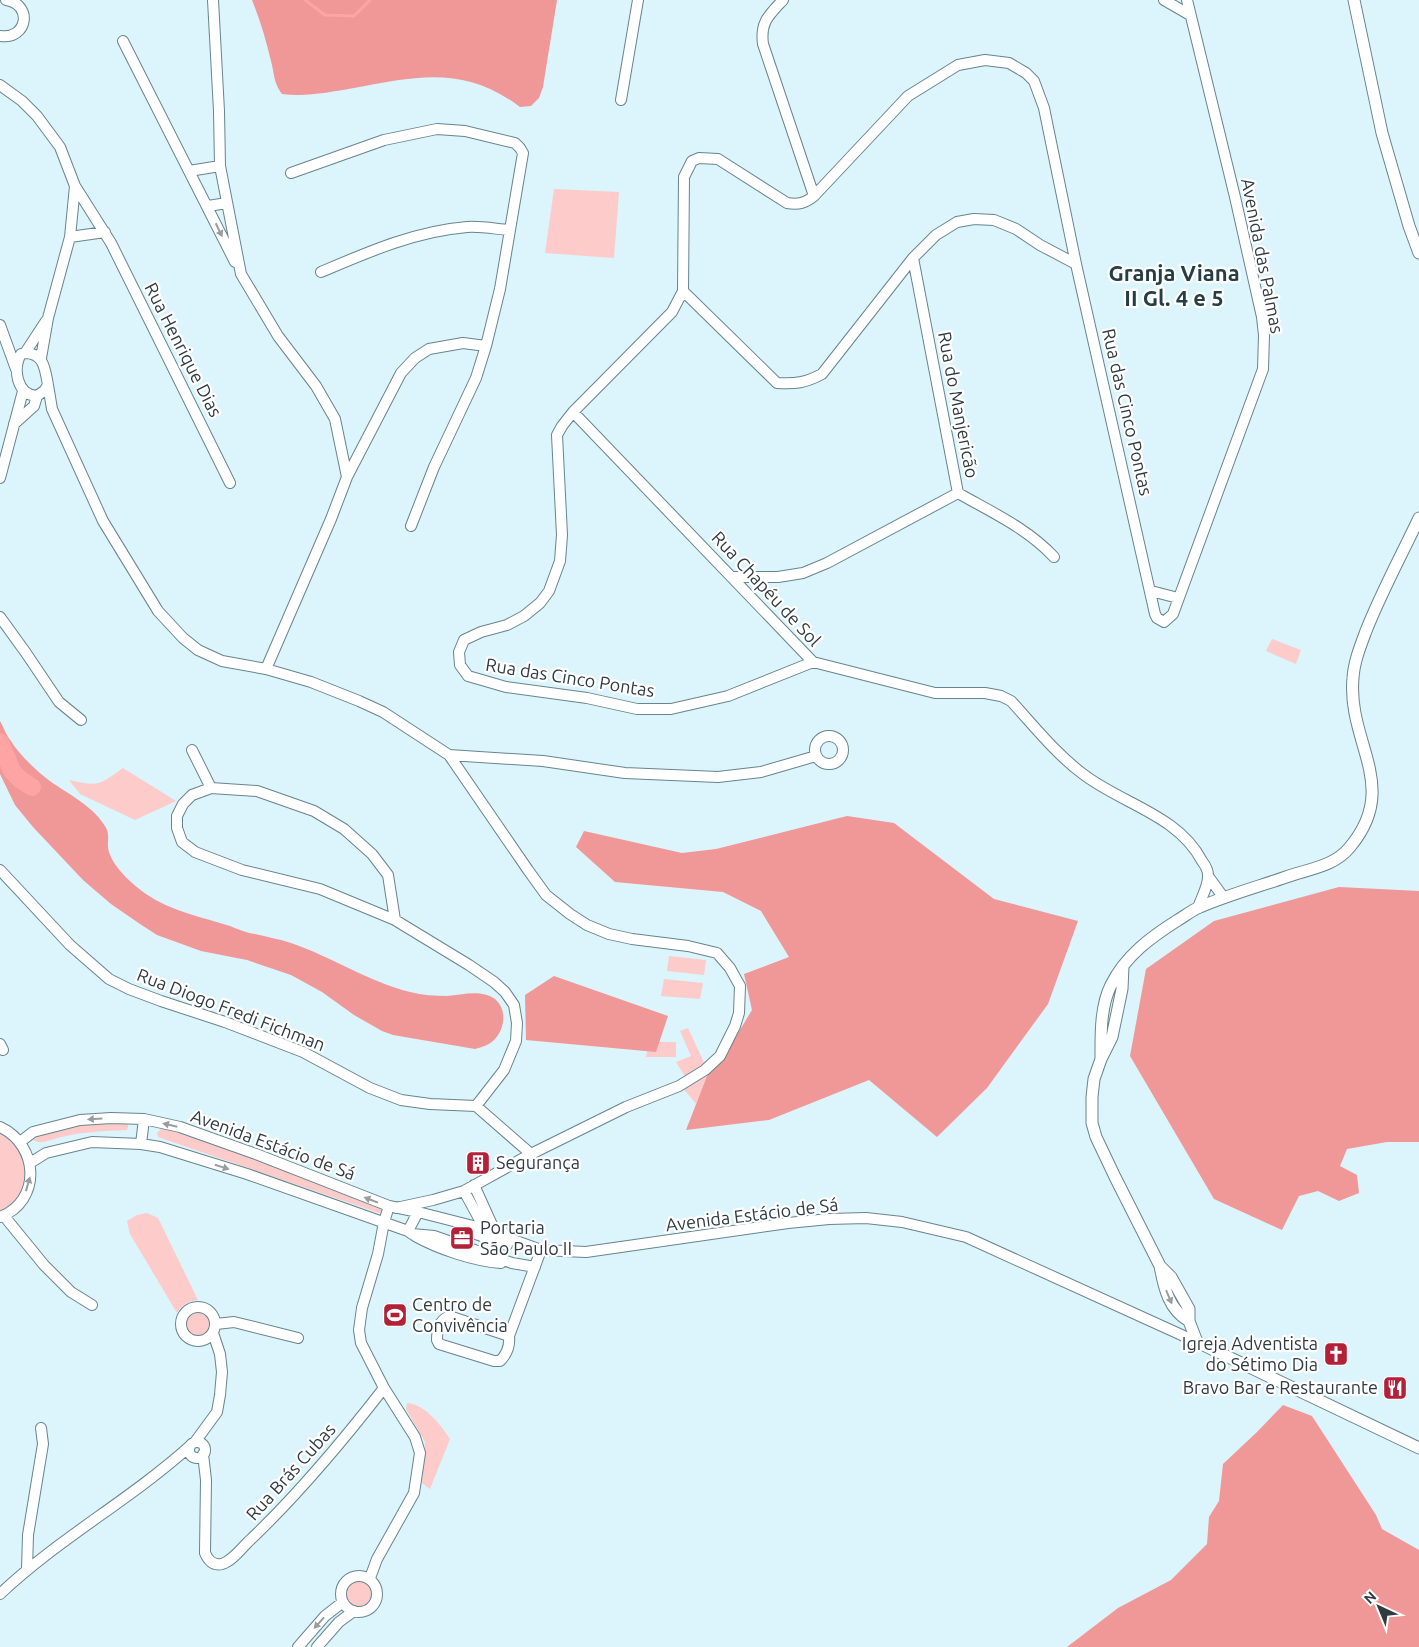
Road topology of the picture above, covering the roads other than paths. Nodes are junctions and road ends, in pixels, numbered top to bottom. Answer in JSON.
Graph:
{"nodes":[{"id":1,"x":6,"y":0,"type":"edge"},
{"id":2,"x":213,"y":0,"type":"edge"},
{"id":3,"x":638,"y":0,"type":"edge"},
{"id":4,"x":783,"y":0,"type":"edge"},
{"id":5,"x":1164,"y":0,"type":"edge"},
{"id":6,"x":1187,"y":0,"type":"edge"},
{"id":7,"x":1354,"y":0,"type":"edge"},
{"id":8,"x":0,"y":1,"type":"edge"},
{"id":9,"x":1190,"y":15,"type":"junction"},
{"id":10,"x":0,"y":36,"type":"edge"},
{"id":11,"x":123,"y":41,"type":"dead end"},
{"id":12,"x":0,"y":85,"type":"edge"},
{"id":13,"x":622,"y":100,"type":"dead end"},
{"id":14,"x":220,"y":166,"type":"junction"},
{"id":15,"x":189,"y":171,"type":"junction"},
{"id":16,"x":291,"y":173,"type":"dead end"},
{"id":17,"x":75,"y":186,"type":"junction"},
{"id":18,"x":814,"y":196,"type":"junction"},
{"id":19,"x":227,"y":203,"type":"junction"},
{"id":20,"x":208,"y":206,"type":"junction"},
{"id":21,"x":91,"y":211,"type":"junction"},
{"id":22,"x":73,"y":218,"type":"junction"},
{"id":23,"x":509,"y":230,"type":"junction"},
{"id":24,"x":105,"y":232,"type":"junction"},
{"id":25,"x":70,"y":237,"type":"junction"},
{"id":26,"x":1419,"y":253,"type":"edge"},
{"id":27,"x":913,"y":258,"type":"junction"},
{"id":28,"x":1076,"y":264,"type":"junction"},
{"id":29,"x":321,"y":272,"type":"dead end"},
{"id":30,"x":240,"y":274,"type":"junction"},
{"id":31,"x":683,"y":291,"type":"junction"},
{"id":32,"x":48,"y":318,"type":"junction"},
{"id":33,"x":0,"y":323,"type":"edge"},
{"id":34,"x":486,"y":346,"type":"junction"},
{"id":35,"x":23,"y":353,"type":"junction"},
{"id":36,"x":41,"y":358,"type":"junction"},
{"id":37,"x":16,"y":369,"type":"junction"},
{"id":38,"x":48,"y":385,"type":"junction"},
{"id":39,"x":23,"y":391,"type":"junction"},
{"id":40,"x":37,"y":396,"type":"junction"},
{"id":41,"x":52,"y":409,"type":"junction"},
{"id":42,"x":573,"y":412,"type":"junction"},
{"id":43,"x":14,"y":424,"type":"junction"},
{"id":44,"x":347,"y":477,"type":"junction"},
{"id":45,"x":0,"y":478,"type":"edge"},
{"id":46,"x":230,"y":484,"type":"dead end"},
{"id":47,"x":958,"y":493,"type":"junction"},
{"id":48,"x":1419,"y":518,"type":"edge"},
{"id":49,"x":410,"y":526,"type":"dead end"},
{"id":50,"x":1054,"y":556,"type":"dead end"},
{"id":51,"x":732,"y":576,"type":"junction"},
{"id":52,"x":1152,"y":591,"type":"junction"},
{"id":53,"x":1178,"y":598,"type":"junction"},
{"id":54,"x":0,"y":617,"type":"edge"},
{"id":55,"x":813,"y":662,"type":"junction"},
{"id":56,"x":266,"y":668,"type":"junction"},
{"id":57,"x":82,"y":720,"type":"dead end"},
{"id":58,"x":192,"y":750,"type":"dead end"},
{"id":59,"x":449,"y":755,"type":"junction"},
{"id":60,"x":816,"y":756,"type":"dead end"},
{"id":61,"x":211,"y":788,"type":"junction"},
{"id":62,"x":0,"y":870,"type":"edge"},
{"id":63,"x":1208,"y":876,"type":"junction"},
{"id":64,"x":1224,"y":898,"type":"junction"},
{"id":65,"x":1198,"y":908,"type":"junction"},
{"id":66,"x":395,"y":920,"type":"junction"},
{"id":67,"x":476,"y":1106,"type":"junction"},
{"id":68,"x":144,"y":1119,"type":"junction"},
{"id":69,"x":0,"y":1127,"type":"edge"},
{"id":70,"x":20,"y":1142,"type":"junction"},
{"id":71,"x":141,"y":1144,"type":"junction"},
{"id":72,"x":531,"y":1154,"type":"junction"},
{"id":73,"x":30,"y":1163,"type":"junction"},
{"id":74,"x":474,"y":1186,"type":"junction"},
{"id":75,"x":464,"y":1191,"type":"junction"},
{"id":76,"x":392,"y":1207,"type":"junction"},
{"id":77,"x":421,"y":1213,"type":"junction"},
{"id":78,"x":2,"y":1216,"type":"edge"},
{"id":79,"x":384,"y":1222,"type":"junction"},
{"id":80,"x":482,"y":1224,"type":"junction"},
{"id":81,"x":493,"y":1227,"type":"junction"},
{"id":82,"x":410,"y":1232,"type":"junction"},
{"id":83,"x":534,"y":1248,"type":"junction"},
{"id":84,"x":535,"y":1267,"type":"junction"},
{"id":85,"x":92,"y":1305,"type":"dead end"},
{"id":86,"x":214,"y":1328,"type":"junction"},
{"id":87,"x":509,"y":1336,"type":"junction"},
{"id":88,"x":298,"y":1338,"type":"dead end"},
{"id":89,"x":1198,"y":1342,"type":"junction"},
{"id":90,"x":384,"y":1388,"type":"junction"},
{"id":91,"x":42,"y":1428,"type":"dead end"},
{"id":92,"x":192,"y":1444,"type":"junction"},
{"id":93,"x":1419,"y":1448,"type":"edge"},
{"id":94,"x":26,"y":1569,"type":"junction"},
{"id":95,"x":370,"y":1578,"type":"junction"},
{"id":96,"x":0,"y":1594,"type":"edge"},
{"id":97,"x":343,"y":1602,"type":"junction"},
{"id":98,"x":354,"y":1612,"type":"junction"},
{"id":99,"x":298,"y":1647,"type":"edge"},
{"id":100,"x":317,"y":1647,"type":"edge"}],
"edges":[{"from":1,"to":8,"type":"street"},
{"from":1,"to":10,"type":"street"},
{"from":2,"to":14,"type":"street"},
{"from":3,"to":13,"type":"street"},
{"from":4,"to":18,"type":"street"},
{"from":5,"to":9,"type":"street"},
{"from":6,"to":9,"type":"street","name":"Avenida das Palmas"},
{"from":7,"to":26,"type":"street"},
{"from":9,"to":53,"type":"street","name":"Avenida das Palmas"},
{"from":11,"to":15,"type":"street"},
{"from":12,"to":17,"type":"street"},
{"from":14,"to":15,"type":"street"},
{"from":14,"to":19,"type":"street"},
{"from":15,"to":20,"type":"street"},
{"from":16,"to":23,"type":"street"},
{"from":17,"to":21,"type":"street","name":"Rua Henrique Dias"},
{"from":17,"to":22,"type":"street"},
{"from":18,"to":28,"type":"street","name":"Rua das Cinco Pontas"},
{"from":18,"to":31,"type":"street","name":"Rua das Cinco Pontas"},
{"from":19,"to":20,"type":"street"},
{"from":19,"to":30,"type":"street"},
{"from":20,"to":30,"type":"street","one_way":true},
{"from":21,"to":22,"type":"street"},
{"from":21,"to":24,"type":"street","name":"Rua Henrique Dias"},
{"from":22,"to":25,"type":"street"},
{"from":23,"to":29,"type":"street"},
{"from":23,"to":34,"type":"street"},
{"from":24,"to":25,"type":"street"},
{"from":24,"to":46,"type":"street","name":"Rua Henrique Dias"},
{"from":25,"to":32,"type":"street"},
{"from":27,"to":28,"type":"street"},
{"from":27,"to":31,"type":"street"},
{"from":27,"to":47,"type":"street","name":"Rua do Manjericão"},
{"from":28,"to":52,"type":"street","name":"Rua das Cinco Pontas"},
{"from":30,"to":44,"type":"street"},
{"from":31,"to":42,"type":"street","name":"Rua das Cinco Pontas"},
{"from":32,"to":35,"type":"street"},
{"from":32,"to":36,"type":"street"},
{"from":33,"to":35,"type":"street"},
{"from":33,"to":37,"type":"street"},
{"from":34,"to":44,"type":"street"},
{"from":34,"to":49,"type":"street"},
{"from":35,"to":36,"type":"street"},
{"from":35,"to":37,"type":"street"},
{"from":36,"to":38,"type":"street"},
{"from":37,"to":39,"type":"street"},
{"from":38,"to":40,"type":"street"},
{"from":38,"to":41,"type":"street"},
{"from":39,"to":40,"type":"street"},
{"from":39,"to":43,"type":"street"},
{"from":40,"to":41,"type":"street"},
{"from":40,"to":43,"type":"street"},
{"from":41,"to":56,"type":"street"},
{"from":42,"to":51,"type":"street","name":"Rua Chapéu de Sol"},
{"from":42,"to":55,"type":"street","name":"Rua das Cinco Pontas"},
{"from":43,"to":45,"type":"street"},
{"from":44,"to":56,"type":"street"},
{"from":47,"to":50,"type":"street"},
{"from":47,"to":51,"type":"street","name":"Rua do Manjericão"},
{"from":48,"to":64,"type":"street"},
{"from":51,"to":55,"type":"street","name":"Rua Chapéu de Sol"},
{"from":52,"to":53,"type":"street"},
{"from":52,"to":53,"type":"street","name":"Avenida das Palmas"},
{"from":54,"to":57,"type":"street"},
{"from":55,"to":63,"type":"street","name":"Rua Chapéu de Sol"},
{"from":56,"to":59,"type":"street"},
{"from":58,"to":61,"type":"street"},
{"from":59,"to":60,"type":"street"},
{"from":59,"to":72,"type":"street"},
{"from":61,"to":66,"type":"street"},
{"from":61,"to":66,"type":"street"},
{"from":62,"to":67,"type":"street","name":"Rua Diogo Fredi Fichman"},
{"from":63,"to":64,"type":"street","name":"Rua Chapéu de Sol"},
{"from":63,"to":65,"type":"street"},
{"from":64,"to":65,"type":"street"},
{"from":65,"to":89,"type":"street"},
{"from":66,"to":67,"type":"street"},
{"from":67,"to":72,"type":"street"},
{"from":68,"to":70,"type":"street","name":"Avenida Estácio de Sá","one_way":true},
{"from":68,"to":71,"type":"street"},
{"from":76,"to":68,"type":"street","name":"Avenida Estácio de Sá","one_way":true},
{"from":69,"to":70,"type":"street"},
{"from":70,"to":73,"type":"street"},
{"from":71,"to":73,"type":"street","name":"Avenida Estácio de Sá"},
{"from":71,"to":79,"type":"street","name":"Avenida Estácio de Sá","one_way":true},
{"from":72,"to":74,"type":"street"},
{"from":78,"to":73,"type":"street","one_way":true},
{"from":74,"to":75,"type":"street"},
{"from":74,"to":81,"type":"street"},
{"from":75,"to":76,"type":"street"},
{"from":75,"to":80,"type":"street"},
{"from":76,"to":77,"type":"street","name":"Avenida Estácio de Sá"},
{"from":76,"to":79,"type":"street"},
{"from":77,"to":80,"type":"street","name":"Avenida Estácio de Sá"},
{"from":77,"to":82,"type":"street"},
{"from":77,"to":83,"type":"street","name":"Avenida Estácio de Sá"},
{"from":78,"to":85,"type":"street"},
{"from":79,"to":82,"type":"street","name":"Avenida Estácio de Sá"},
{"from":79,"to":90,"type":"street"},
{"from":80,"to":81,"type":"street","name":"Avenida Estácio de Sá"},
{"from":81,"to":83,"type":"street","name":"Avenida Estácio de Sá"},
{"from":82,"to":84,"type":"street","name":"Avenida Estácio de Sá"},
{"from":83,"to":84,"type":"street"},
{"from":83,"to":89,"type":"street","name":"Avenida Estácio de Sá"},
{"from":84,"to":87,"type":"street"},
{"from":86,"to":86,"type":"street"},
{"from":86,"to":88,"type":"street"},
{"from":86,"to":92,"type":"street"},
{"from":87,"to":87,"type":"street"},
{"from":89,"to":93,"type":"street"},
{"from":90,"to":92,"type":"street","name":"Rua Brás Cubas"},
{"from":90,"to":95,"type":"street"},
{"from":91,"to":94,"type":"street"},
{"from":92,"to":94,"type":"street"},
{"from":94,"to":96,"type":"street"},
{"from":95,"to":97,"type":"street"},
{"from":95,"to":98,"type":"street"},
{"from":97,"to":98,"type":"street"},
{"from":97,"to":99,"type":"street","one_way":true},
{"from":98,"to":100,"type":"street"}]}
